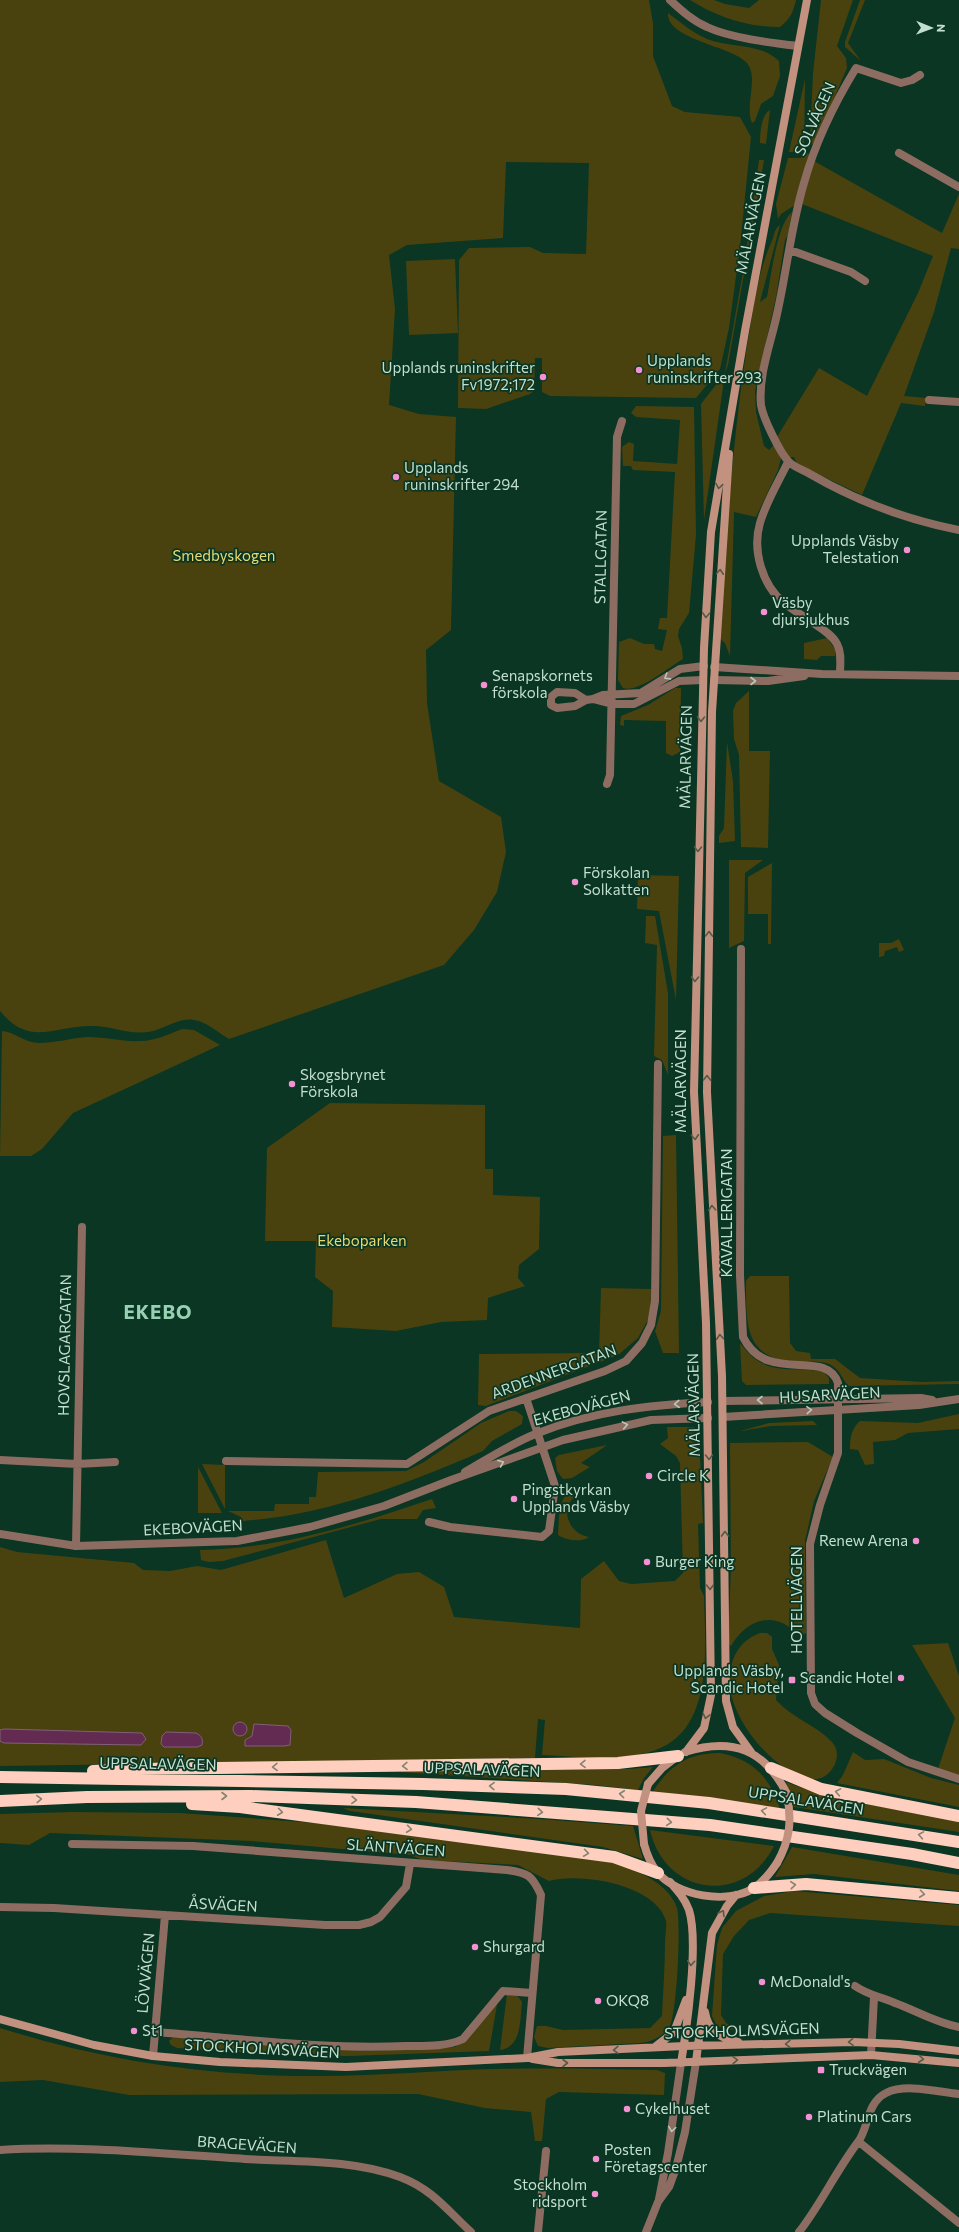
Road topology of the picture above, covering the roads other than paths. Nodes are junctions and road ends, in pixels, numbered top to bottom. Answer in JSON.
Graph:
{"nodes":[{"id":1,"x":670,"y":0,"type":"edge"},
{"id":2,"x":807,"y":0,"type":"edge"},
{"id":3,"x":798,"y":46,"type":"junction"},
{"id":4,"x":920,"y":74,"type":"dead end"},
{"id":5,"x":899,"y":154,"type":"dead end"},
{"id":6,"x":959,"y":187,"type":"edge"},
{"id":7,"x":790,"y":250,"type":"junction"},
{"id":8,"x":865,"y":281,"type":"dead end"},
{"id":9,"x":929,"y":400,"type":"dead end"},
{"id":10,"x":959,"y":402,"type":"edge"},
{"id":11,"x":732,"y":406,"type":"junction"},
{"id":12,"x":622,"y":421,"type":"dead end"},
{"id":13,"x":788,"y":462,"type":"junction"},
{"id":14,"x":959,"y":530,"type":"edge"},
{"id":15,"x":704,"y":666,"type":"junction"},
{"id":16,"x":714,"y":667,"type":"junction"},
{"id":17,"x":822,"y":674,"type":"junction"},
{"id":18,"x":840,"y":674,"type":"junction"},
{"id":19,"x":959,"y":676,"type":"edge"},
{"id":20,"x":703,"y":680,"type":"junction"},
{"id":21,"x":714,"y":680,"type":"junction"},
{"id":22,"x":612,"y":695,"type":"junction"},
{"id":23,"x":612,"y":704,"type":"junction"},
{"id":24,"x":607,"y":784,"type":"dead end"},
{"id":25,"x":742,"y":949,"type":"dead end"},
{"id":26,"x":658,"y":1064,"type":"dead end"},
{"id":27,"x":82,"y":1227,"type":"dead end"},
{"id":28,"x":526,"y":1398,"type":"junction"},
{"id":29,"x":959,"y":1399,"type":"edge"},
{"id":30,"x":723,"y":1401,"type":"junction"},
{"id":31,"x":708,"y":1402,"type":"junction"},
{"id":32,"x":839,"y":1404,"type":"junction"},
{"id":33,"x":723,"y":1417,"type":"junction"},
{"id":34,"x":708,"y":1418,"type":"junction"},
{"id":35,"x":537,"y":1433,"type":"junction"},
{"id":36,"x":542,"y":1447,"type":"junction"},
{"id":37,"x":0,"y":1460,"type":"edge"},
{"id":38,"x":226,"y":1461,"type":"dead end"},
{"id":39,"x":115,"y":1462,"type":"dead end"},
{"id":40,"x":77,"y":1464,"type":"junction"},
{"id":41,"x":451,"y":1480,"type":"junction"},
{"id":42,"x":429,"y":1522,"type":"dead end"},
{"id":43,"x":0,"y":1534,"type":"edge"},
{"id":44,"x":76,"y":1546,"type":"junction"},
{"id":45,"x":751,"y":1752,"type":"junction"},
{"id":46,"x":682,"y":1754,"type":"junction"},
{"id":47,"x":771,"y":1768,"type":"junction"},
{"id":48,"x":2,"y":1777,"type":"edge"},
{"id":49,"x":959,"y":1779,"type":"edge"},
{"id":50,"x":87,"y":1797,"type":"junction"},
{"id":51,"x":0,"y":1801,"type":"edge"},
{"id":52,"x":959,"y":1816,"type":"edge"},
{"id":53,"x":959,"y":1842,"type":"edge"},
{"id":54,"x":72,"y":1844,"type":"dead end"},
{"id":55,"x":959,"y":1863,"type":"edge"},
{"id":56,"x":410,"y":1864,"type":"junction"},
{"id":57,"x":658,"y":1873,"type":"junction"},
{"id":58,"x":670,"y":1882,"type":"junction"},
{"id":59,"x":754,"y":1888,"type":"junction"},
{"id":60,"x":736,"y":1895,"type":"junction"},
{"id":61,"x":959,"y":1898,"type":"edge"},
{"id":62,"x":0,"y":1907,"type":"edge"},
{"id":63,"x":165,"y":1915,"type":"junction"},
{"id":64,"x":705,"y":1986,"type":"junction"},
{"id":65,"x":855,"y":1986,"type":"dead end"},
{"id":66,"x":532,"y":1992,"type":"junction"},
{"id":67,"x":689,"y":1994,"type":"junction"},
{"id":68,"x":874,"y":1997,"type":"junction"},
{"id":69,"x":0,"y":2019,"type":"edge"},
{"id":70,"x":959,"y":2027,"type":"edge"},
{"id":71,"x":155,"y":2032,"type":"junction"},
{"id":72,"x":872,"y":2042,"type":"junction"},
{"id":73,"x":747,"y":2044,"type":"junction"},
{"id":74,"x":684,"y":2046,"type":"junction"},
{"id":75,"x":698,"y":2046,"type":"junction"},
{"id":76,"x":654,"y":2048,"type":"junction"},
{"id":77,"x":959,"y":2052,"type":"edge"},
{"id":78,"x":871,"y":2055,"type":"junction"},
{"id":79,"x":154,"y":2056,"type":"junction"},
{"id":80,"x":526,"y":2058,"type":"junction"},
{"id":81,"x":696,"y":2062,"type":"junction"},
{"id":82,"x":681,"y":2063,"type":"junction"},
{"id":83,"x":959,"y":2063,"type":"edge"},
{"id":84,"x":959,"y":2094,"type":"edge"},
{"id":85,"x":859,"y":2142,"type":"junction"},
{"id":86,"x":0,"y":2150,"type":"edge"},
{"id":87,"x":546,"y":2151,"type":"dead end"},
{"id":88,"x":658,"y":2202,"type":"junction"},
{"id":89,"x":959,"y":2223,"type":"edge"},
{"id":90,"x":471,"y":2232,"type":"edge"},
{"id":91,"x":538,"y":2232,"type":"edge"},
{"id":92,"x":646,"y":2232,"type":"edge"},
{"id":93,"x":799,"y":2232,"type":"edge"}],
"edges":[{"from":1,"to":3,"type":"street"},
{"from":2,"to":3,"type":"main road","name":"MÄLARVÄGEN"},
{"from":3,"to":11,"type":"main road","name":"MÄLARVÄGEN"},
{"from":4,"to":7,"type":"street","name":"SOLVÄGEN"},
{"from":5,"to":6,"type":"street"},
{"from":7,"to":8,"type":"street"},
{"from":7,"to":13,"type":"street","name":"SOLVÄGEN"},
{"from":9,"to":10,"type":"street"},
{"from":11,"to":15,"type":"main road","name":"MÄLARVÄGEN","one_way":true},
{"from":16,"to":11,"type":"main road","name":"MÄLARVÄGEN","one_way":true},
{"from":12,"to":22,"type":"street","name":"STALLGATAN"},
{"from":13,"to":14,"type":"street"},
{"from":13,"to":18,"type":"street"},
{"from":15,"to":16,"type":"main road"},
{"from":15,"to":20,"type":"main road","name":"MÄLARVÄGEN"},
{"from":15,"to":22,"type":"street","one_way":true},
{"from":16,"to":17,"type":"street"},
{"from":16,"to":21,"type":"main road","name":"MÄLARVÄGEN"},
{"from":17,"to":18,"type":"street"},
{"from":21,"to":17,"type":"street","one_way":true},
{"from":18,"to":19,"type":"street"},
{"from":20,"to":21,"type":"main road"},
{"from":20,"to":23,"type":"street"},
{"from":20,"to":31,"type":"main road","name":"MÄLARVÄGEN","one_way":true},
{"from":30,"to":21,"type":"main road","name":"MÄLARVÄGEN","one_way":true},
{"from":22,"to":23,"type":"street","name":"STALLGATAN"},
{"from":22,"to":23,"type":"street"},
{"from":23,"to":24,"type":"street","name":"STALLGATAN"},
{"from":25,"to":32,"type":"street","name":"KAVALLERIGATAN"},
{"from":26,"to":28,"type":"street","name":"ARDENNERGATAN"},
{"from":27,"to":40,"type":"street","name":"HOVSLAGARGATAN"},
{"from":28,"to":35,"type":"street"},
{"from":28,"to":38,"type":"street","name":"ARDENNERGATAN"},
{"from":29,"to":32,"type":"street","name":"HUSARVÄGEN"},
{"from":30,"to":31,"type":"main road"},
{"from":32,"to":30,"type":"street","name":"HUSARVÄGEN","one_way":true},
{"from":30,"to":33,"type":"main road","name":"MÄLARVÄGEN"},
{"from":31,"to":34,"type":"main road","name":"MÄLARVÄGEN"},
{"from":31,"to":35,"type":"street","name":"EKEBOVÄGEN","one_way":true},
{"from":33,"to":32,"type":"street","name":"HUSARVÄGEN","one_way":true},
{"from":32,"to":49,"type":"street","name":"HOTELLVÄGEN"},
{"from":33,"to":34,"type":"main road"},
{"from":45,"to":33,"type":"main road","name":"MÄLARVÄGEN","one_way":true},
{"from":36,"to":34,"type":"street","name":"EKEBOVÄGEN","one_way":true},
{"from":34,"to":46,"type":"main road","name":"MÄLARVÄGEN","one_way":true},
{"from":35,"to":36,"type":"street"},
{"from":35,"to":41,"type":"street","name":"EKEBOVÄGEN"},
{"from":41,"to":36,"type":"street","name":"EKEBOVÄGEN","one_way":true},
{"from":36,"to":42,"type":"street"},
{"from":37,"to":40,"type":"street"},
{"from":39,"to":40,"type":"street"},
{"from":40,"to":44,"type":"street","name":"HOVSLAGARGATAN"},
{"from":41,"to":44,"type":"street","name":"EKEBOVÄGEN"},
{"from":43,"to":44,"type":"street","name":"EKEBOVÄGEN"},
{"from":45,"to":46,"type":"main road"},
{"from":45,"to":47,"type":"main road"},
{"from":46,"to":48,"type":"highway","one_way":true},
{"from":46,"to":57,"type":"main road","bridge":true},
{"from":52,"to":47,"type":"highway","one_way":true},
{"from":47,"to":59,"type":"main road","bridge":true},
{"from":53,"to":48,"type":"highway","name":"UPPSALAVÄGEN","one_way":true},
{"from":51,"to":50,"type":"highway","one_way":true},
{"from":50,"to":55,"type":"highway","one_way":true},
{"from":50,"to":57,"type":"highway","one_way":true},
{"from":54,"to":56,"type":"street","name":"SLÄNTVÄGEN"},
{"from":56,"to":63,"type":"street","name":"ÅSVÄGEN"},
{"from":56,"to":66,"type":"street","name":"SLÄNTVÄGEN"},
{"from":57,"to":58,"type":"main road"},
{"from":58,"to":60,"type":"main road"},
{"from":58,"to":67,"type":"main road","one_way":true},
{"from":59,"to":60,"type":"main road"},
{"from":59,"to":61,"type":"highway","one_way":true},
{"from":64,"to":60,"type":"main road","one_way":true},
{"from":62,"to":63,"type":"street","name":"ÅSVÄGEN"},
{"from":63,"to":71,"type":"street","name":"LÖVVÄGEN"},
{"from":64,"to":73,"type":"main road"},
{"from":64,"to":75,"type":"main road"},
{"from":65,"to":68,"type":"street"},
{"from":66,"to":71,"type":"street","name":"STOCKHOLMSVÄGEN"},
{"from":66,"to":80,"type":"street","name":"SLÄNTVÄGEN"},
{"from":67,"to":74,"type":"main road"},
{"from":67,"to":76,"type":"main road"},
{"from":68,"to":70,"type":"street"},
{"from":68,"to":72,"type":"street"},
{"from":69,"to":79,"type":"main road","name":"STOCKHOLMSVÄGEN"},
{"from":71,"to":79,"type":"street","name":"LÖVVÄGEN"},
{"from":72,"to":73,"type":"main road","name":"STOCKHOLMSVÄGEN","one_way":true},
{"from":72,"to":77,"type":"main road","name":"STOCKHOLMSVÄGEN"},
{"from":72,"to":78,"type":"street"},
{"from":73,"to":75,"type":"main road","name":"STOCKHOLMSVÄGEN"},
{"from":74,"to":75,"type":"main road","name":"STOCKHOLMSVÄGEN"},
{"from":74,"to":76,"type":"main road","name":"STOCKHOLMSVÄGEN"},
{"from":74,"to":82,"type":"main road"},
{"from":75,"to":81,"type":"main road"},
{"from":76,"to":80,"type":"main road","name":"STOCKHOLMSVÄGEN","one_way":true},
{"from":81,"to":78,"type":"main road","name":"STOCKHOLMSVÄGEN","one_way":true},
{"from":78,"to":83,"type":"main road","name":"STOCKHOLMSVÄGEN","one_way":true},
{"from":79,"to":80,"type":"main road","name":"STOCKHOLMSVÄGEN"},
{"from":80,"to":82,"type":"main road","name":"STOCKHOLMSVÄGEN","one_way":true},
{"from":81,"to":82,"type":"main road","name":"STOCKHOLMSVÄGEN"},
{"from":81,"to":88,"type":"street"},
{"from":82,"to":88,"type":"street","one_way":true},
{"from":84,"to":85,"type":"street"},
{"from":85,"to":89,"type":"street"},
{"from":85,"to":93,"type":"street"},
{"from":86,"to":90,"type":"street","name":"BRAGEVÄGEN"},
{"from":87,"to":91,"type":"street"},
{"from":88,"to":92,"type":"street"}]}
